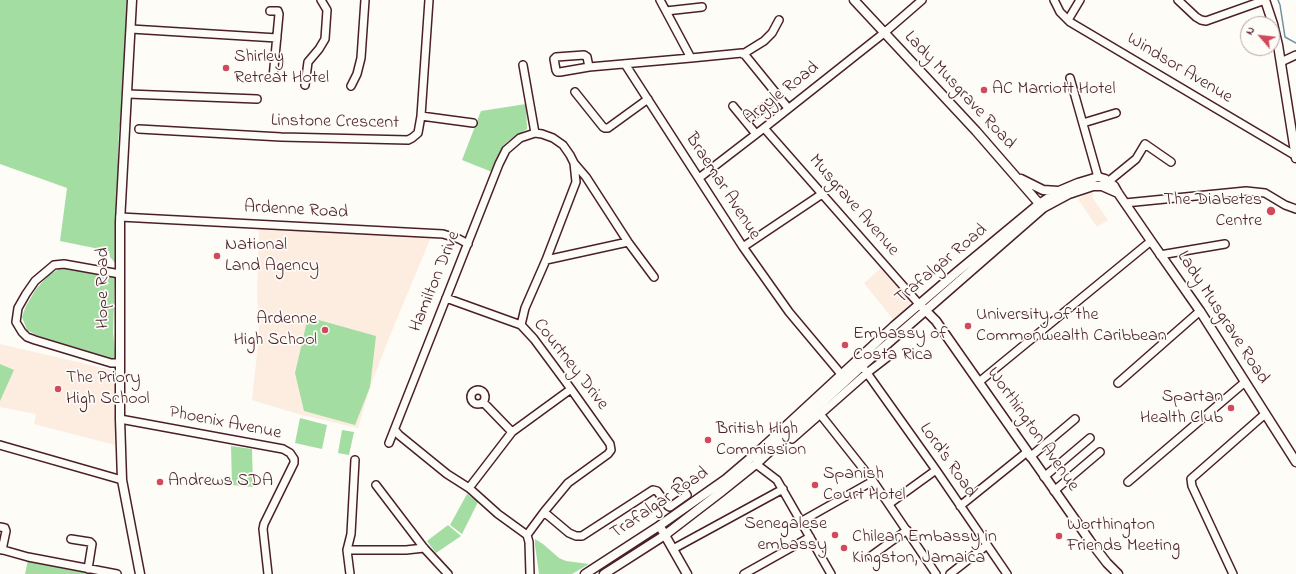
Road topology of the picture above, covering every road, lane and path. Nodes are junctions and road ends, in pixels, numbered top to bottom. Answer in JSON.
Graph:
{"nodes":[{"id":1,"x":132,"y":0,"type":"edge"},
{"id":2,"x":321,"y":0,"type":"edge"},
{"id":3,"x":365,"y":0,"type":"edge"},
{"id":4,"x":429,"y":0,"type":"edge"},
{"id":5,"x":660,"y":0,"type":"edge"},
{"id":6,"x":854,"y":0,"type":"edge"},
{"id":7,"x":922,"y":0,"type":"edge"},
{"id":8,"x":1054,"y":0,"type":"edge"},
{"id":9,"x":1080,"y":0,"type":"edge"},
{"id":10,"x":1178,"y":0,"type":"edge"},
{"id":11,"x":1265,"y":0,"type":"edge"},
{"id":12,"x":702,"y":7,"type":"dead end"},
{"id":13,"x":270,"y":11,"type":"dead end"},
{"id":14,"x":666,"y":12,"type":"junction"},
{"id":15,"x":779,"y":20,"type":"dead end"},
{"id":16,"x":1068,"y":20,"type":"junction"},
{"id":17,"x":131,"y":29,"type":"junction"},
{"id":18,"x":884,"y":33,"type":"junction"},
{"id":19,"x":277,"y":38,"type":"junction"},
{"id":20,"x":743,"y":54,"type":"junction"},
{"id":21,"x":1296,"y":55,"type":"edge"},
{"id":22,"x":691,"y":58,"type":"junction"},
{"id":23,"x":1281,"y":62,"type":"junction"},
{"id":24,"x":625,"y":64,"type":"junction"},
{"id":25,"x":523,"y":65,"type":"dead end"},
{"id":26,"x":590,"y":67,"type":"junction"},
{"id":27,"x":273,"y":78,"type":"dead end"},
{"id":28,"x":1070,"y":78,"type":"dead end"},
{"id":29,"x":305,"y":86,"type":"dead end"},
{"id":30,"x":351,"y":86,"type":"dead end"},
{"id":31,"x":575,"y":92,"type":"dead end"},
{"id":32,"x":128,"y":94,"type":"junction"},
{"id":33,"x":257,"y":99,"type":"dead end"},
{"id":34,"x":648,"y":99,"type":"junction"},
{"id":35,"x":772,"y":102,"type":"dead end"},
{"id":36,"x":733,"y":106,"type":"dead end"},
{"id":37,"x":788,"y":108,"type":"junction"},
{"id":38,"x":1116,"y":113,"type":"dead end"},
{"id":39,"x":421,"y":116,"type":"junction"},
{"id":40,"x":746,"y":121,"type":"junction"},
{"id":41,"x":473,"y":123,"type":"dead end"},
{"id":42,"x":1083,"y":123,"type":"junction"},
{"id":43,"x":764,"y":128,"type":"junction"},
{"id":44,"x":139,"y":129,"type":"dead end"},
{"id":45,"x":1294,"y":132,"type":"edge"},
{"id":46,"x":535,"y":133,"type":"junction"},
{"id":47,"x":756,"y":134,"type":"junction"},
{"id":48,"x":1296,"y":154,"type":"edge"},
{"id":49,"x":1171,"y":162,"type":"dead end"},
{"id":50,"x":574,"y":163,"type":"junction"},
{"id":51,"x":1015,"y":175,"type":"junction"},
{"id":52,"x":1098,"y":177,"type":"junction"},
{"id":53,"x":699,"y":178,"type":"junction"},
{"id":54,"x":1109,"y":181,"type":"junction"},
{"id":55,"x":1028,"y":190,"type":"junction"},
{"id":56,"x":1059,"y":191,"type":"junction"},
{"id":57,"x":1118,"y":193,"type":"junction"},
{"id":58,"x":822,"y":194,"type":"junction"},
{"id":59,"x":1125,"y":203,"type":"junction"},
{"id":60,"x":1041,"y":206,"type":"junction"},
{"id":61,"x":1296,"y":209,"type":"edge"},
{"id":62,"x":120,"y":217,"type":"junction"},
{"id":63,"x":1018,"y":221,"type":"junction"},
{"id":64,"x":1151,"y":241,"type":"junction"},
{"id":65,"x":628,"y":242,"type":"junction"},
{"id":66,"x":468,"y":244,"type":"junction"},
{"id":67,"x":1225,"y":244,"type":"dead end"},
{"id":68,"x":743,"y":247,"type":"junction"},
{"id":69,"x":1160,"y":254,"type":"junction"},
{"id":70,"x":546,"y":260,"type":"junction"},
{"id":71,"x":120,"y":274,"type":"junction"},
{"id":72,"x":654,"y":277,"type":"dead end"},
{"id":73,"x":446,"y":298,"type":"junction"},
{"id":74,"x":919,"y":304,"type":"junction"},
{"id":75,"x":926,"y":311,"type":"junction"},
{"id":76,"x":1200,"y":311,"type":"junction"},
{"id":77,"x":521,"y":325,"type":"junction"},
{"id":78,"x":889,"y":356,"type":"dead end"},
{"id":79,"x":119,"y":363,"type":"junction"},
{"id":80,"x":865,"y":369,"type":"junction"},
{"id":81,"x":841,"y":374,"type":"junction"},
{"id":82,"x":979,"y":382,"type":"junction"},
{"id":83,"x":1245,"y":382,"type":"junction"},
{"id":84,"x":1118,"y":383,"type":"dead end"},
{"id":85,"x":572,"y":389,"type":"junction"},
{"id":86,"x":483,"y":402,"type":"dead end"},
{"id":87,"x":820,"y":414,"type":"junction"},
{"id":88,"x":1265,"y":414,"type":"junction"},
{"id":89,"x":120,"y":419,"type":"junction"},
{"id":90,"x":1076,"y":419,"type":"dead end"},
{"id":91,"x":395,"y":430,"type":"junction"},
{"id":92,"x":512,"y":432,"type":"junction"},
{"id":93,"x":1090,"y":438,"type":"dead end"},
{"id":94,"x":792,"y":439,"type":"dead end"},
{"id":95,"x":389,"y":443,"type":"dead end"},
{"id":96,"x":0,"y":445,"type":"edge"},
{"id":97,"x":1100,"y":452,"type":"dead end"},
{"id":98,"x":1029,"y":454,"type":"junction"},
{"id":99,"x":355,"y":460,"type":"dead end"},
{"id":100,"x":1296,"y":462,"type":"edge"},
{"id":101,"x":756,"y":464,"type":"junction"},
{"id":102,"x":936,"y":470,"type":"junction"},
{"id":103,"x":1044,"y":477,"type":"junction"},
{"id":104,"x":122,"y":480,"type":"junction"},
{"id":105,"x":873,"y":481,"type":"junction"},
{"id":106,"x":678,"y":482,"type":"dead end"},
{"id":107,"x":1128,"y":482,"type":"dead end"},
{"id":108,"x":376,"y":484,"type":"dead end"},
{"id":109,"x":469,"y":488,"type":"junction"},
{"id":110,"x":783,"y":490,"type":"junction"},
{"id":111,"x":1054,"y":491,"type":"junction"},
{"id":112,"x":889,"y":504,"type":"junction"},
{"id":113,"x":960,"y":506,"type":"junction"},
{"id":114,"x":544,"y":512,"type":"junction"},
{"id":115,"x":802,"y":522,"type":"junction"},
{"id":116,"x":0,"y":526,"type":"edge"},
{"id":117,"x":657,"y":528,"type":"junction"},
{"id":118,"x":674,"y":528,"type":"junction"},
{"id":119,"x":906,"y":530,"type":"junction"},
{"id":120,"x":527,"y":535,"type":"junction"},
{"id":121,"x":663,"y":536,"type":"junction"},
{"id":122,"x":810,"y":537,"type":"junction"},
{"id":123,"x":72,"y":540,"type":"dead end"},
{"id":124,"x":988,"y":546,"type":"junction"},
{"id":125,"x":645,"y":547,"type":"junction"},
{"id":126,"x":670,"y":547,"type":"junction"},
{"id":127,"x":424,"y":548,"type":"junction"},
{"id":128,"x":1,"y":550,"type":"edge"},
{"id":129,"x":347,"y":550,"type":"junction"},
{"id":130,"x":871,"y":556,"type":"dead end"},
{"id":131,"x":88,"y":569,"type":"junction"},
{"id":132,"x":530,"y":572,"type":"edge"},
{"id":133,"x":117,"y":574,"type":"edge"},
{"id":134,"x":140,"y":574,"type":"edge"},
{"id":135,"x":268,"y":574,"type":"edge"},
{"id":136,"x":350,"y":574,"type":"edge"},
{"id":137,"x":448,"y":574,"type":"edge"},
{"id":138,"x":585,"y":574,"type":"edge"},
{"id":139,"x":604,"y":574,"type":"edge"},
{"id":140,"x":681,"y":574,"type":"edge"},
{"id":141,"x":687,"y":574,"type":"edge"},
{"id":142,"x":744,"y":574,"type":"edge"},
{"id":143,"x":831,"y":574,"type":"edge"},
{"id":144,"x":936,"y":574,"type":"edge"},
{"id":145,"x":950,"y":574,"type":"edge"},
{"id":146,"x":1007,"y":574,"type":"edge"},
{"id":147,"x":1118,"y":574,"type":"edge"},
{"id":148,"x":1233,"y":574,"type":"edge"}],
"edges":[{"from":1,"to":17,"type":"main road","name":"Hope Road"},
{"from":2,"to":29,"type":"street"},
{"from":3,"to":30,"type":"street"},
{"from":4,"to":39,"type":"street","name":"Linstone Crescent"},
{"from":5,"to":14,"type":"street"},
{"from":6,"to":18,"type":"main road","name":"Lady Musgrave Road"},
{"from":7,"to":18,"type":"street","name":"Argyle Road"},
{"from":8,"to":16,"type":"street","name":"Windsor Avenue"},
{"from":9,"to":16,"type":"street"},
{"from":10,"to":11,"type":"street"},
{"from":11,"to":23,"type":"main road"},
{"from":12,"to":14,"type":"street"},
{"from":13,"to":19,"type":"street"},
{"from":14,"to":22,"type":"street"},
{"from":15,"to":20,"type":"street"},
{"from":16,"to":48,"type":"street","name":"Windsor Avenue"},
{"from":17,"to":19,"type":"street"},
{"from":17,"to":32,"type":"main road","name":"Hope Road"},
{"from":18,"to":37,"type":"street","name":"Argyle Road"},
{"from":18,"to":51,"type":"main road","name":"Lady Musgrave Road"},
{"from":19,"to":27,"type":"street"},
{"from":20,"to":22,"type":"street"},
{"from":20,"to":37,"type":"street"},
{"from":21,"to":23,"type":"street"},
{"from":22,"to":24,"type":"street"},
{"from":23,"to":45,"type":"main road"},
{"from":24,"to":26,"type":"street"},
{"from":24,"to":34,"type":"street","name":"Braemar Avenue"},
{"from":25,"to":46,"type":"street"},
{"from":26,"to":26,"type":"street"},
{"from":28,"to":42,"type":"street"},
{"from":31,"to":34,"type":"street"},
{"from":32,"to":33,"type":"street"},
{"from":32,"to":62,"type":"main road","name":"Hope Road"},
{"from":34,"to":53,"type":"street","name":"Braemar Avenue"},
{"from":35,"to":40,"type":"street"},
{"from":36,"to":40,"type":"street"},
{"from":37,"to":43,"type":"street","name":"Argyle Road"},
{"from":38,"to":42,"type":"street"},
{"from":39,"to":41,"type":"street"},
{"from":39,"to":44,"type":"street","name":"Linstone Crescent"},
{"from":40,"to":47,"type":"street"},
{"from":42,"to":52,"type":"street"},
{"from":43,"to":47,"type":"street","name":"Argyle Road"},
{"from":43,"to":58,"type":"street","name":"Musgrave Avenue"},
{"from":45,"to":48,"type":"main road"},
{"from":46,"to":50,"type":"street"},
{"from":46,"to":66,"type":"street","name":"Hamilton Drive"},
{"from":47,"to":53,"type":"street","name":"Argyle Road"},
{"from":49,"to":54,"type":"street"},
{"from":50,"to":65,"type":"street"},
{"from":50,"to":70,"type":"street"},
{"from":51,"to":55,"type":"main road","name":"Lady Musgrave Road"},
{"from":51,"to":56,"type":"main road"},
{"from":52,"to":54,"type":"main road"},
{"from":52,"to":56,"type":"main road"},
{"from":53,"to":68,"type":"street","name":"Braemar Avenue"},
{"from":54,"to":57,"type":"main road","name":"Lady Musgrave Road"},
{"from":55,"to":60,"type":"main road","name":"Lady Musgrave Road"},
{"from":55,"to":63,"type":"main road"},
{"from":56,"to":60,"type":"main road"},
{"from":57,"to":59,"type":"main road","name":"Lady Musgrave Road"},
{"from":57,"to":60,"type":"main road"},
{"from":58,"to":68,"type":"street"},
{"from":58,"to":74,"type":"street","name":"Musgrave Avenue"},
{"from":59,"to":61,"type":"street"},
{"from":59,"to":64,"type":"main road","name":"Lady Musgrave Road"},
{"from":60,"to":63,"type":"main road","name":"Trafalgar Road"},
{"from":60,"to":75,"type":"main road","name":"Trafalgar Road"},
{"from":62,"to":66,"type":"street","name":"Ardenne Road"},
{"from":62,"to":71,"type":"main road","name":"Hope Road"},
{"from":63,"to":74,"type":"main road","name":"Trafalgar Road"},
{"from":64,"to":69,"type":"main road","name":"Lady Musgrave Road"},
{"from":64,"to":82,"type":"street"},
{"from":65,"to":70,"type":"street"},
{"from":65,"to":72,"type":"street"},
{"from":66,"to":73,"type":"street","name":"Hamilton Drive"},
{"from":67,"to":69,"type":"street"},
{"from":68,"to":81,"type":"street","name":"Braemar Avenue"},
{"from":69,"to":76,"type":"main road","name":"Lady Musgrave Road"},
{"from":70,"to":77,"type":"street"},
{"from":71,"to":79,"type":"main road","name":"Hope Road"},
{"from":71,"to":79,"type":"street"},
{"from":73,"to":77,"type":"street","name":"Courtney Drive"},
{"from":73,"to":91,"type":"street","name":"Hamilton Drive"},
{"from":74,"to":75,"type":"main road","name":"Worthington Avenue"},
{"from":74,"to":81,"type":"main road","name":"Trafalgar Road"},
{"from":75,"to":80,"type":"main road","name":"Trafalgar Road"},
{"from":75,"to":82,"type":"main road","name":"Worthington Avenue"},
{"from":76,"to":83,"type":"main road","name":"Lady Musgrave Road"},
{"from":76,"to":84,"type":"street"},
{"from":77,"to":85,"type":"street","name":"Courtney Drive"},
{"from":78,"to":80,"type":"street"},
{"from":79,"to":89,"type":"main road","name":"Hope Road"},
{"from":80,"to":87,"type":"street"},
{"from":80,"to":101,"type":"main road","name":"Trafalgar Road"},
{"from":80,"to":102,"type":"street","name":"Lord's Road"},
{"from":81,"to":117,"type":"main road","name":"Trafalgar Road"},
{"from":82,"to":98,"type":"main road","name":"Worthington Avenue"},
{"from":83,"to":88,"type":"main road","name":"Lady Musgrave Road"},
{"from":83,"to":107,"type":"street"},
{"from":85,"to":92,"type":"street"},
{"from":85,"to":114,"type":"street","name":"Courtney Drive"},
{"from":86,"to":92,"type":"street"},
{"from":87,"to":94,"type":"street"},
{"from":87,"to":105,"type":"street"},
{"from":88,"to":100,"type":"main road","name":"Lady Musgrave Road"},
{"from":88,"to":148,"type":"street"},
{"from":89,"to":104,"type":"main road","name":"Hope Road"},
{"from":89,"to":135,"type":"street","name":"Phoenix Avenue"},
{"from":90,"to":98,"type":"street"},
{"from":91,"to":95,"type":"street","name":"Hamilton Drive"},
{"from":91,"to":109,"type":"street"},
{"from":92,"to":109,"type":"street"},
{"from":93,"to":103,"type":"street"},
{"from":96,"to":104,"type":"street"},
{"from":97,"to":111,"type":"street"},
{"from":98,"to":103,"type":"main road","name":"Worthington Avenue"},
{"from":98,"to":113,"type":"street"},
{"from":99,"to":129,"type":"street"},
{"from":101,"to":110,"type":"street"},
{"from":101,"to":118,"type":"main road","name":"Trafalgar Road"},
{"from":102,"to":112,"type":"street"},
{"from":102,"to":113,"type":"street","name":"Lord's Road"},
{"from":103,"to":111,"type":"main road","name":"Worthington Avenue"},
{"from":104,"to":134,"type":"main road","name":"Hope Road"},
{"from":105,"to":112,"type":"street"},
{"from":105,"to":115,"type":"street"},
{"from":106,"to":114,"type":"street"},
{"from":108,"to":127,"type":"street"},
{"from":109,"to":120,"type":"street"},
{"from":110,"to":115,"type":"street"},
{"from":110,"to":126,"type":"street"},
{"from":111,"to":147,"type":"main road","name":"Worthington Avenue"},
{"from":112,"to":119,"type":"street"},
{"from":113,"to":124,"type":"street","name":"Lord's Road"},
{"from":114,"to":120,"type":"street"},
{"from":115,"to":122,"type":"street"},
{"from":116,"to":128,"type":"street"},
{"from":117,"to":121,"type":"main road"},
{"from":117,"to":138,"type":"main road","name":"Trafalgar Road"},
{"from":118,"to":121,"type":"main road","name":"Trafalgar Road"},
{"from":118,"to":126,"type":"main road"},
{"from":119,"to":130,"type":"street"},
{"from":119,"to":144,"type":"street"},
{"from":120,"to":132,"type":"street"},
{"from":121,"to":125,"type":"main road","name":"Trafalgar Road"},
{"from":121,"to":126,"type":"main road"},
{"from":122,"to":142,"type":"street"},
{"from":122,"to":143,"type":"street"},
{"from":123,"to":131,"type":"street"},
{"from":124,"to":145,"type":"street"},
{"from":124,"to":146,"type":"street","name":"Lord's Road"},
{"from":125,"to":126,"type":"main road"},
{"from":125,"to":139,"type":"main road","name":"Trafalgar Road"},
{"from":126,"to":140,"type":"main road"},
{"from":126,"to":141,"type":"main road"},
{"from":127,"to":129,"type":"street"},
{"from":127,"to":137,"type":"street"},
{"from":128,"to":131,"type":"street"},
{"from":129,"to":136,"type":"street"},
{"from":131,"to":133,"type":"street"}]}
